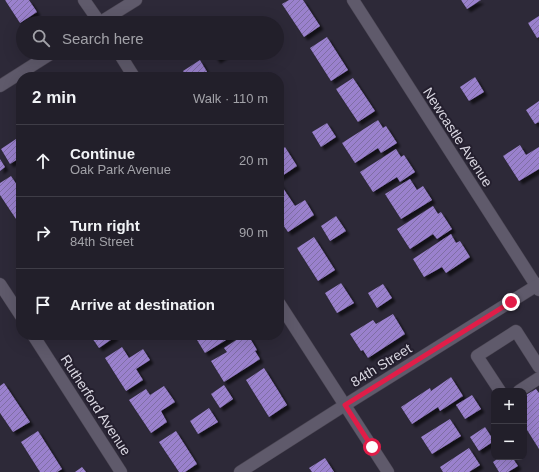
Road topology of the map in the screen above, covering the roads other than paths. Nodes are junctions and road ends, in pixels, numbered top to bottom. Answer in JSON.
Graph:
{"nodes":[{"id":1,"x":84,"y":0,"type":"edge"},
{"id":2,"x":136,"y":0,"type":"edge"},
{"id":3,"x":353,"y":0,"type":"edge"},
{"id":4,"x":94,"y":16,"type":"edge"},
{"id":5,"x":110,"y":16,"type":"edge"},
{"id":6,"x":41,"y":60,"type":"edge"},
{"id":7,"x":123,"y":60,"type":"edge"},
{"id":8,"x":22,"y":72,"type":"edge"},
{"id":9,"x":131,"y":72,"type":"edge"},
{"id":10,"x":16,"y":76,"type":"edge"},
{"id":11,"x":0,"y":86,"type":"edge"},
{"id":12,"x":0,"y":284,"type":"edge"},
{"id":13,"x":538,"y":286,"type":"edge"},
{"id":14,"x":16,"y":308,"type":"edge"},
{"id":15,"x":284,"y":311,"type":"edge"},
{"id":16,"x":36,"y":340,"type":"edge"},
{"id":17,"x":539,"y":367,"type":"edge"},
{"id":18,"x":539,"y":378,"type":"edge"},
{"id":19,"x":498,"y":388,"type":"edge"},
{"id":20,"x":524,"y":388,"type":"edge"},
{"id":21,"x":345,"y":405,"type":"junction"},
{"id":22,"x":121,"y":472,"type":"edge"},
{"id":23,"x":240,"y":472,"type":"edge"},
{"id":24,"x":388,"y":472,"type":"edge"}],
"edges":[{"from":1,"to":4,"type":"street"},
{"from":2,"to":5,"type":"street"},
{"from":3,"to":13,"type":"street","name":"Newcastle Avenue"},
{"from":6,"to":8,"type":"street"},
{"from":7,"to":9,"type":"street"},
{"from":10,"to":11,"type":"street"},
{"from":12,"to":14,"type":"street"},
{"from":13,"to":21,"type":"street","name":"84th Street"},
{"from":15,"to":21,"type":"street"},
{"from":16,"to":22,"type":"street","name":"Rutherford Avenue"},
{"from":17,"to":19,"type":"street"},
{"from":18,"to":20,"type":"street"},
{"from":21,"to":23,"type":"street","name":"84th Street"},
{"from":21,"to":24,"type":"street"}]}
